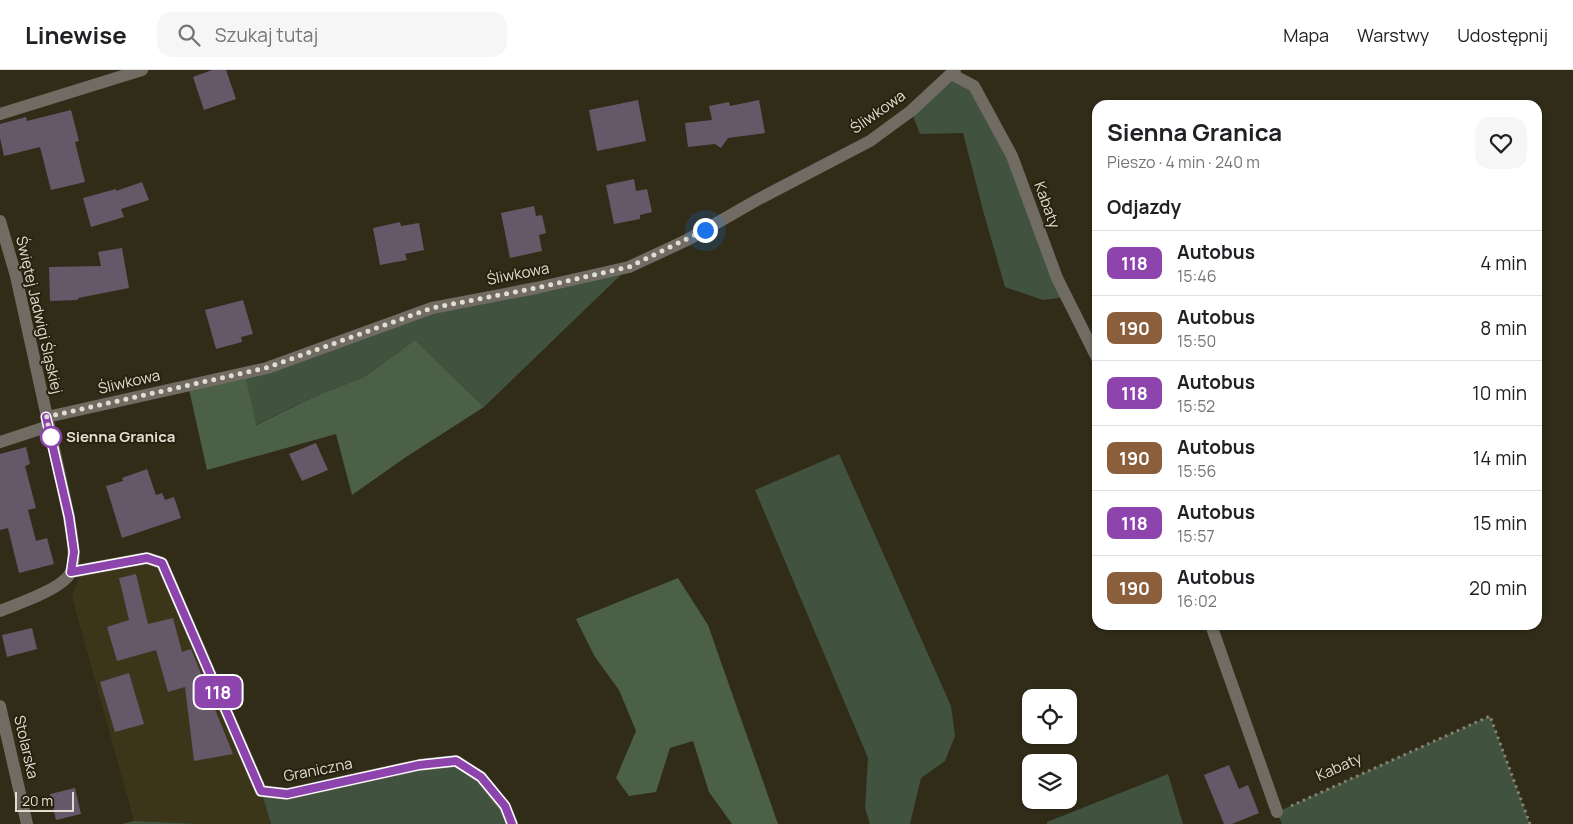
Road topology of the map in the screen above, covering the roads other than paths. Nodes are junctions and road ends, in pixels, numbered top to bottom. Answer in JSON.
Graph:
{"nodes":[{"id":1,"x":142,"y":70,"type":"edge"},
{"id":2,"x":953,"y":72,"type":"edge"},
{"id":3,"x":0,"y":114,"type":"edge"},
{"id":4,"x":0,"y":220,"type":"edge"},
{"id":5,"x":1092,"y":348,"type":"edge"},
{"id":6,"x":48,"y":422,"type":"junction"},
{"id":7,"x":0,"y":442,"type":"edge"},
{"id":8,"x":71,"y":572,"type":"junction"},
{"id":9,"x":0,"y":611,"type":"edge"},
{"id":10,"x":1213,"y":630,"type":"edge"},
{"id":11,"x":0,"y":706,"type":"edge"},
{"id":12,"x":1277,"y":812,"type":"road end"},
{"id":13,"x":27,"y":824,"type":"edge"},
{"id":14,"x":512,"y":824,"type":"edge"}],
"edges":[{"from":1,"to":3,"type":"street"},
{"from":2,"to":5,"type":"street","name":"Kabaty"},
{"from":2,"to":6,"type":"street","name":"Śliwkowa"},
{"from":4,"to":6,"type":"street","name":"Świętej Jadwigi Śląskiej"},
{"from":6,"to":7,"type":"street","name":"Śliwkowa"},
{"from":6,"to":8,"type":"street"},
{"from":8,"to":9,"type":"street"},
{"from":8,"to":14,"type":"street","name":"Graniczna"},
{"from":10,"to":12,"type":"street"},
{"from":11,"to":13,"type":"street","name":"Stolarska"}]}
